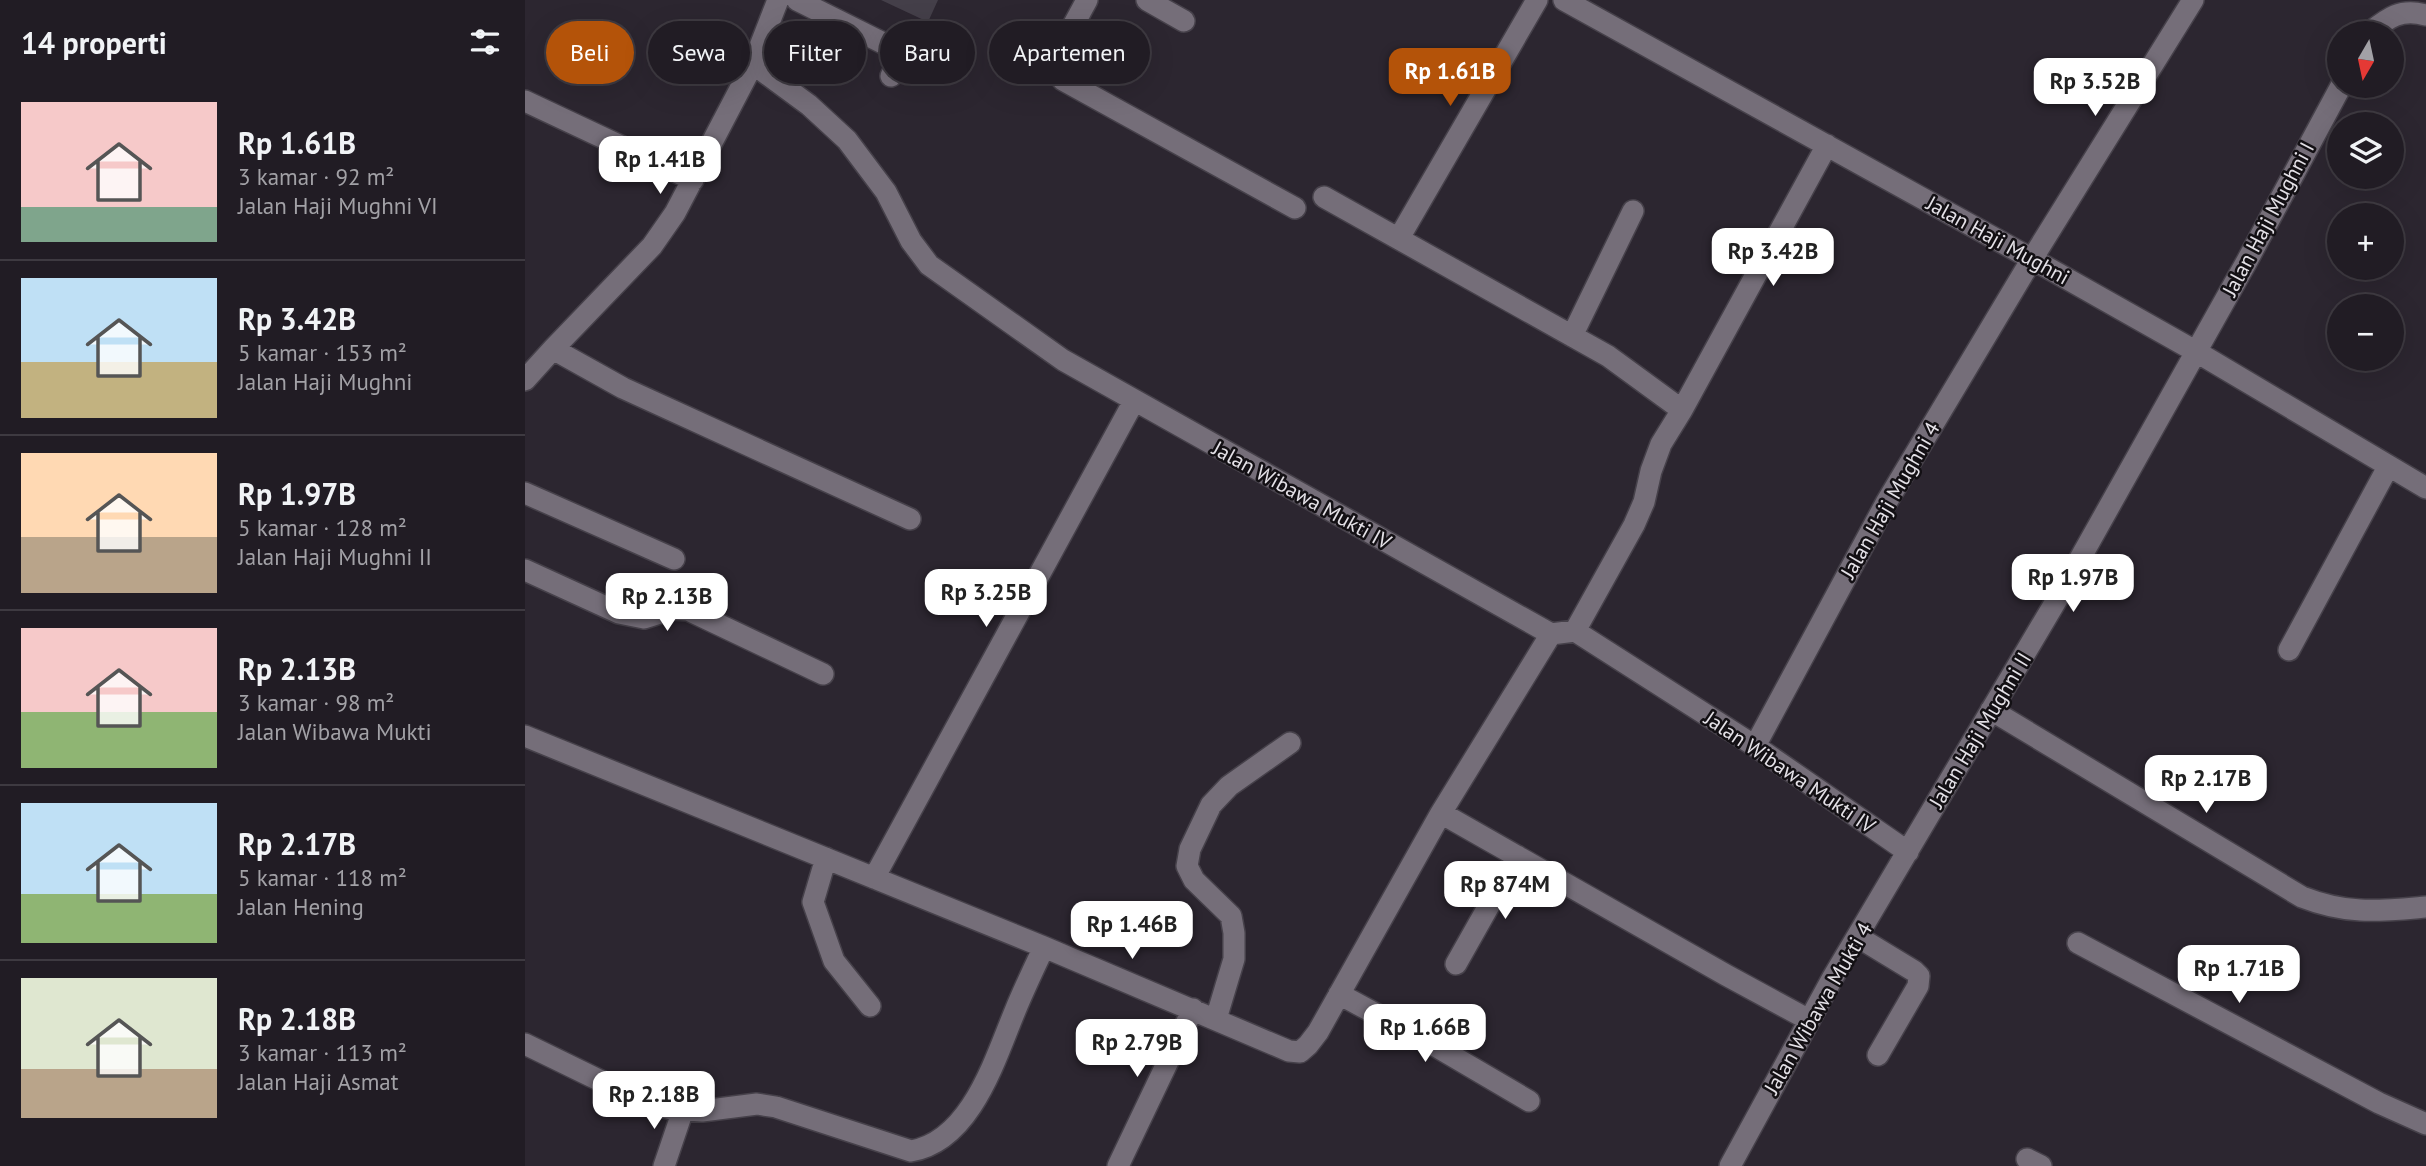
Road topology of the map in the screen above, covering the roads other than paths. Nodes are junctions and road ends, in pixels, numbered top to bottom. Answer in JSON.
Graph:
{"nodes":[{"id":1,"x":797,"y":0,"type":"edge"},
{"id":2,"x":1087,"y":0,"type":"edge"},
{"id":3,"x":1147,"y":0,"type":"edge"},
{"id":4,"x":1537,"y":0,"type":"edge"},
{"id":5,"x":1565,"y":0,"type":"edge"},
{"id":6,"x":2193,"y":0,"type":"edge"},
{"id":7,"x":772,"y":2,"type":"edge"},
{"id":8,"x":2426,"y":15,"type":"edge"},
{"id":9,"x":1184,"y":21,"type":"dead end"},
{"id":10,"x":2385,"y":21,"type":"edge"},
{"id":11,"x":880,"y":42,"type":"edge"},
{"id":12,"x":753,"y":64,"type":"junction"},
{"id":13,"x":2334,"y":98,"type":"edge"},
{"id":14,"x":525,"y":101,"type":"edge"},
{"id":15,"x":1827,"y":145,"type":"junction"},
{"id":16,"x":693,"y":180,"type":"junction"},
{"id":17,"x":1324,"y":197,"type":"dead end"},
{"id":18,"x":1295,"y":208,"type":"dead end"},
{"id":19,"x":1633,"y":211,"type":"dead end"},
{"id":20,"x":1399,"y":238,"type":"junction"},
{"id":21,"x":2032,"y":259,"type":"junction"},
{"id":22,"x":1571,"y":336,"type":"junction"},
{"id":23,"x":552,"y":349,"type":"junction"},
{"id":24,"x":2195,"y":351,"type":"junction"},
{"id":25,"x":525,"y":380,"type":"edge"},
{"id":26,"x":1134,"y":401,"type":"junction"},
{"id":27,"x":1682,"y":410,"type":"junction"},
{"id":28,"x":2388,"y":467,"type":"junction"},
{"id":29,"x":2426,"y":488,"type":"edge"},
{"id":30,"x":525,"y":493,"type":"edge"},
{"id":31,"x":909,"y":519,"type":"dead end"},
{"id":32,"x":674,"y":559,"type":"dead end"},
{"id":33,"x":525,"y":570,"type":"edge"},
{"id":34,"x":1575,"y":631,"type":"junction"},
{"id":35,"x":1551,"y":634,"type":"junction"},
{"id":36,"x":2289,"y":650,"type":"dead end"},
{"id":37,"x":823,"y":674,"type":"dead end"},
{"id":38,"x":1991,"y":710,"type":"junction"},
{"id":39,"x":525,"y":736,"type":"edge"},
{"id":40,"x":1290,"y":743,"type":"dead end"},
{"id":41,"x":1755,"y":746,"type":"junction"},
{"id":42,"x":1441,"y":813,"type":"junction"},
{"id":43,"x":1908,"y":852,"type":"junction"},
{"id":44,"x":1517,"y":856,"type":"junction"},
{"id":45,"x":826,"y":858,"type":"junction"},
{"id":46,"x":874,"y":878,"type":"junction"},
{"id":47,"x":2426,"y":907,"type":"edge"},
{"id":48,"x":1858,"y":937,"type":"junction"},
{"id":49,"x":2078,"y":943,"type":"dead end"},
{"id":50,"x":1044,"y":947,"type":"junction"},
{"id":51,"x":1456,"y":964,"type":"dead end"},
{"id":52,"x":1339,"y":994,"type":"junction"},
{"id":53,"x":870,"y":1006,"type":"dead end"},
{"id":54,"x":1193,"y":1009,"type":"junction"},
{"id":55,"x":1216,"y":1019,"type":"junction"},
{"id":56,"x":1809,"y":1020,"type":"junction"},
{"id":57,"x":525,"y":1044,"type":"edge"},
{"id":58,"x":1878,"y":1055,"type":"dead end"},
{"id":59,"x":1529,"y":1101,"type":"dead end"},
{"id":60,"x":683,"y":1110,"type":"junction"},
{"id":61,"x":2426,"y":1124,"type":"edge"},
{"id":62,"x":922,"y":1157,"type":"edge"},
{"id":63,"x":664,"y":1166,"type":"edge"},
{"id":64,"x":1118,"y":1166,"type":"edge"},
{"id":65,"x":1730,"y":1166,"type":"edge"}],
"edges":[{"from":1,"to":11,"type":"street"},
{"from":2,"to":18,"type":"street"},
{"from":3,"to":9,"type":"street"},
{"from":4,"to":20,"type":"street"},
{"from":5,"to":15,"type":"street","name":"Jalan Haji Mughni"},
{"from":6,"to":21,"type":"street","name":"Jalan Haji Mughni 4"},
{"from":7,"to":12,"type":"street"},
{"from":8,"to":10,"type":"street"},
{"from":12,"to":16,"type":"street"},
{"from":12,"to":26,"type":"street","name":"Jalan Wibawa Mukti IV"},
{"from":13,"to":24,"type":"street","name":"Jalan Haji Mughni I"},
{"from":14,"to":16,"type":"street"},
{"from":15,"to":21,"type":"street","name":"Jalan Haji Mughni"},
{"from":15,"to":27,"type":"street"},
{"from":16,"to":23,"type":"street"},
{"from":17,"to":20,"type":"street"},
{"from":19,"to":22,"type":"street"},
{"from":20,"to":22,"type":"street"},
{"from":21,"to":24,"type":"street","name":"Jalan Haji Mughni"},
{"from":21,"to":41,"type":"street","name":"Jalan Haji Mughni 4"},
{"from":22,"to":27,"type":"street"},
{"from":23,"to":25,"type":"street"},
{"from":23,"to":31,"type":"street"},
{"from":24,"to":28,"type":"street","name":"Jalan Haji Mughni"},
{"from":24,"to":38,"type":"street","name":"Jalan Haji Mughni II"},
{"from":26,"to":35,"type":"street","name":"Jalan Wibawa Mukti IV"},
{"from":26,"to":46,"type":"street"},
{"from":27,"to":34,"type":"street"},
{"from":28,"to":29,"type":"street","name":"Jalan Haji Mughni"},
{"from":28,"to":36,"type":"street"},
{"from":30,"to":32,"type":"street"},
{"from":33,"to":37,"type":"street"},
{"from":34,"to":35,"type":"street"},
{"from":34,"to":41,"type":"street","name":"Jalan Wibawa Mukti IV"},
{"from":35,"to":42,"type":"street"},
{"from":38,"to":43,"type":"street","name":"Jalan Haji Mughni II"},
{"from":38,"to":47,"type":"street"},
{"from":39,"to":45,"type":"street"},
{"from":40,"to":55,"type":"street"},
{"from":41,"to":43,"type":"street","name":"Jalan Wibawa Mukti IV"},
{"from":42,"to":44,"type":"street"},
{"from":42,"to":52,"type":"street"},
{"from":43,"to":48,"type":"street","name":"Jalan Wibawa Mukti 4"},
{"from":44,"to":51,"type":"street"},
{"from":44,"to":56,"type":"street"},
{"from":45,"to":46,"type":"street"},
{"from":45,"to":53,"type":"street"},
{"from":46,"to":50,"type":"street"},
{"from":48,"to":56,"type":"street","name":"Jalan Wibawa Mukti 4"},
{"from":48,"to":58,"type":"street"},
{"from":49,"to":61,"type":"street"},
{"from":50,"to":54,"type":"street"},
{"from":50,"to":62,"type":"street"},
{"from":52,"to":55,"type":"street"},
{"from":52,"to":59,"type":"street"},
{"from":54,"to":55,"type":"street"},
{"from":54,"to":64,"type":"street"},
{"from":56,"to":65,"type":"street","name":"Jalan Wibawa Mukti 4"},
{"from":57,"to":60,"type":"street"},
{"from":60,"to":62,"type":"street"},
{"from":60,"to":63,"type":"street"}]}
